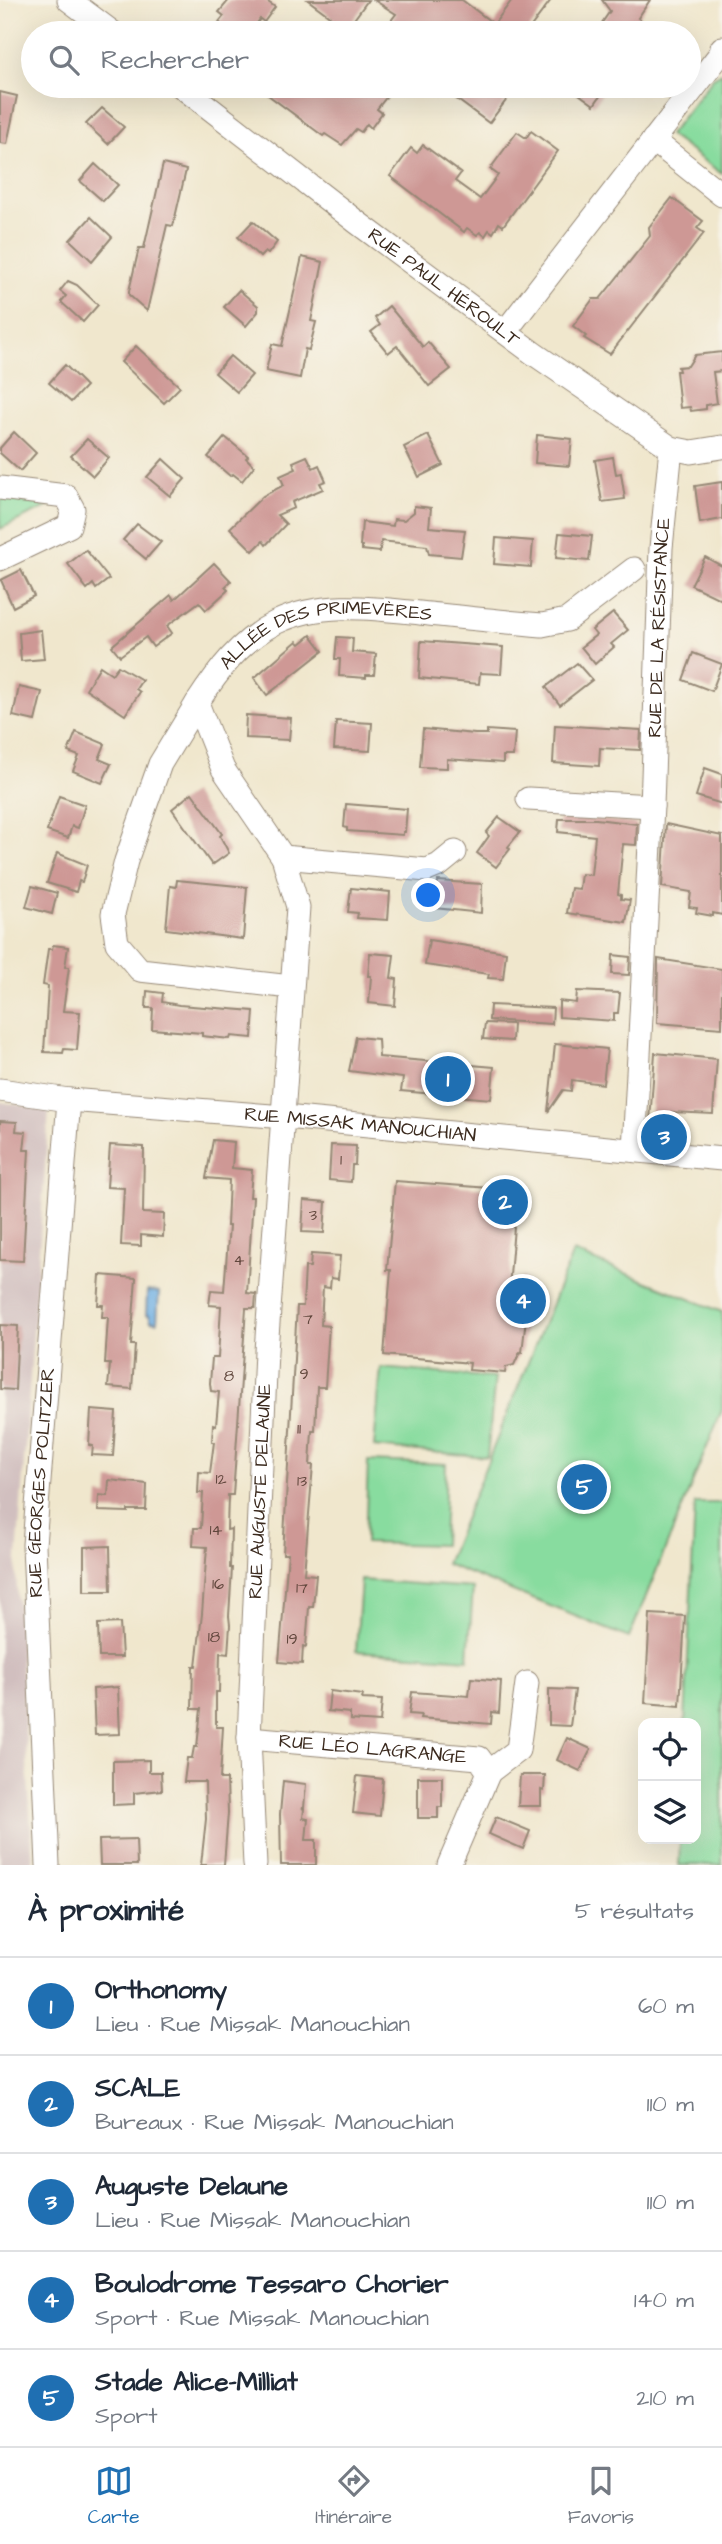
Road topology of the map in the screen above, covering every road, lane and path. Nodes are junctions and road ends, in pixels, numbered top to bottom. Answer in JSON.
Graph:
{"nodes":[{"id":1,"x":69,"y":0,"type":"edge"},
{"id":2,"x":97,"y":21,"type":"edge"},
{"id":3,"x":722,"y":51,"type":"edge"},
{"id":4,"x":701,"y":78,"type":"edge"},
{"id":5,"x":197,"y":98,"type":"edge"},
{"id":6,"x":686,"y":98,"type":"edge"},
{"id":7,"x":653,"y":140,"type":"junction"},
{"id":8,"x":722,"y":195,"type":"edge"},
{"id":9,"x":505,"y":332,"type":"junction"},
{"id":10,"x":722,"y":447,"type":"edge"},
{"id":11,"x":671,"y":448,"type":"junction"},
{"id":12,"x":0,"y":488,"type":"edge"},
{"id":13,"x":0,"y":559,"type":"edge"},
{"id":14,"x":634,"y":569,"type":"dead end"},
{"id":15,"x":197,"y":703,"type":"junction"},
{"id":16,"x":528,"y":799,"type":"dead end"},
{"id":17,"x":652,"y":806,"type":"junction"},
{"id":18,"x":455,"y":852,"type":"dead end"},
{"id":19,"x":284,"y":858,"type":"junction"},
{"id":20,"x":291,"y":987,"type":"junction"},
{"id":21,"x":0,"y":1090,"type":"edge"},
{"id":22,"x":69,"y":1100,"type":"junction"},
{"id":23,"x":285,"y":1117,"type":"junction"},
{"id":24,"x":634,"y":1150,"type":"junction"},
{"id":25,"x":722,"y":1159,"type":"edge"},
{"id":26,"x":527,"y":1683,"type":"dead end"},
{"id":27,"x":249,"y":1738,"type":"junction"},
{"id":28,"x":489,"y":1772,"type":"junction"},
{"id":29,"x":48,"y":1865,"type":"edge"},
{"id":30,"x":255,"y":1865,"type":"edge"},
{"id":31,"x":449,"y":1865,"type":"edge"}],
"edges":[{"from":1,"to":2,"type":"street"},
{"from":3,"to":4,"type":"street"},
{"from":5,"to":9,"type":"street","name":"RUE PAUL HÉROULT"},
{"from":6,"to":7,"type":"street"},
{"from":7,"to":8,"type":"street"},
{"from":7,"to":9,"type":"street"},
{"from":9,"to":11,"type":"street","name":"RUE PAUL HÉROULT"},
{"from":10,"to":11,"type":"street"},
{"from":11,"to":17,"type":"street","name":"RUE DE LA RÉSISTANCE"},
{"from":12,"to":13,"type":"street"},
{"from":14,"to":15,"type":"street","name":"ALLÉE DES PRIMEVÈRES"},
{"from":15,"to":19,"type":"street"},
{"from":15,"to":20,"type":"street","name":"ALLÉE DES PRIMEVÈRES"},
{"from":16,"to":17,"type":"street"},
{"from":17,"to":24,"type":"street","name":"RUE DE LA RÉSISTANCE"},
{"from":18,"to":19,"type":"street"},
{"from":19,"to":20,"type":"street"},
{"from":20,"to":23,"type":"street"},
{"from":21,"to":22,"type":"street","name":"RUE MISSAK MANOUCHIAN"},
{"from":22,"to":23,"type":"street","name":"RUE MISSAK MANOUCHIAN"},
{"from":22,"to":29,"type":"street","name":"RUE GEORGES POLITZER"},
{"from":23,"to":24,"type":"street","name":"RUE MISSAK MANOUCHIAN"},
{"from":23,"to":27,"type":"street","name":"RUE AUGUSTE DELAUNE"},
{"from":24,"to":25,"type":"street","name":"RUE MISSAK MANOUCHIAN"},
{"from":26,"to":28,"type":"street","name":"RUE LÉO LAGRANGE"},
{"from":27,"to":28,"type":"street","name":"RUE LÉO LAGRANGE"},
{"from":27,"to":30,"type":"street","name":"RUE AUGUSTE DELAUNE"},
{"from":28,"to":31,"type":"street","name":"RUE LÉO LAGRANGE"}]}
